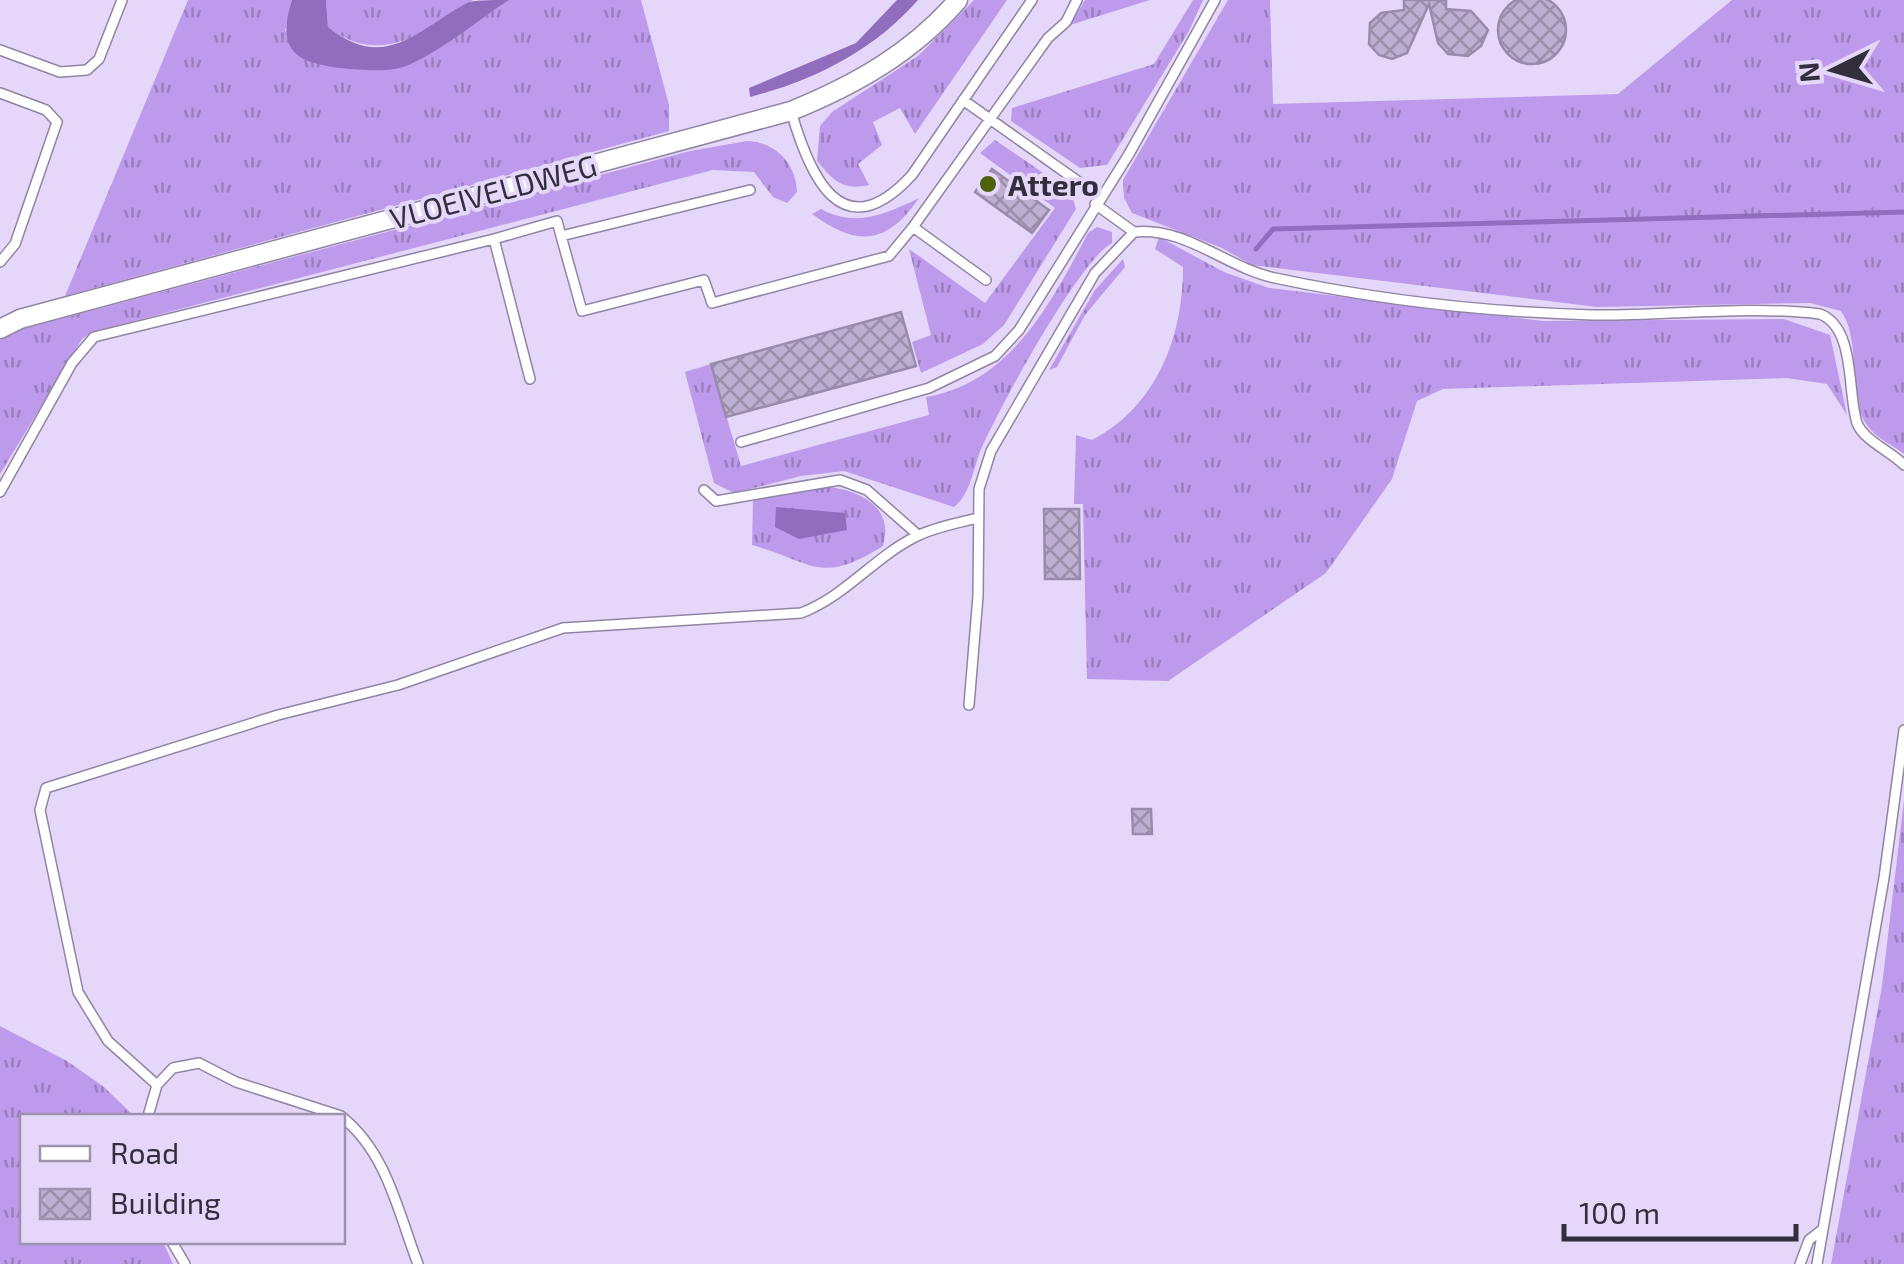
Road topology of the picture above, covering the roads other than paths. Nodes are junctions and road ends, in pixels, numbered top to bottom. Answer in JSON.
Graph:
{"nodes":[{"id":1,"x":122,"y":0,"type":"edge"},
{"id":2,"x":958,"y":0,"type":"edge"},
{"id":3,"x":1032,"y":0,"type":"edge"},
{"id":4,"x":1077,"y":0,"type":"edge"},
{"id":5,"x":1216,"y":0,"type":"edge"},
{"id":6,"x":0,"y":50,"type":"edge"},
{"id":7,"x":0,"y":93,"type":"edge"},
{"id":8,"x":963,"y":100,"type":"junction"},
{"id":9,"x":791,"y":111,"type":"junction"},
{"id":10,"x":990,"y":119,"type":"junction"},
{"id":11,"x":750,"y":190,"type":"dead end"},
{"id":12,"x":1098,"y":200,"type":"junction"},
{"id":13,"x":913,"y":227,"type":"junction"},
{"id":14,"x":1134,"y":232,"type":"junction"},
{"id":15,"x":561,"y":236,"type":"junction"},
{"id":16,"x":494,"y":239,"type":"junction"},
{"id":17,"x":0,"y":262,"type":"edge"},
{"id":18,"x":986,"y":280,"type":"dead end"},
{"id":19,"x":0,"y":329,"type":"edge"},
{"id":20,"x":530,"y":378,"type":"dead end"},
{"id":21,"x":741,"y":442,"type":"dead end"},
{"id":22,"x":1904,"y":465,"type":"edge"},
{"id":23,"x":704,"y":490,"type":"dead end"},
{"id":24,"x":0,"y":492,"type":"edge"},
{"id":25,"x":977,"y":518,"type":"junction"},
{"id":26,"x":918,"y":535,"type":"junction"},
{"id":27,"x":970,"y":705,"type":"dead end"},
{"id":28,"x":1904,"y":730,"type":"edge"},
{"id":29,"x":158,"y":1084,"type":"junction"},
{"id":30,"x":149,"y":1114,"type":"edge"},
{"id":31,"x":333,"y":1114,"type":"edge"},
{"id":32,"x":345,"y":1120,"type":"edge"},
{"id":33,"x":1824,"y":1229,"type":"junction"},
{"id":34,"x":418,"y":1264,"type":"edge"},
{"id":35,"x":1800,"y":1264,"type":"edge"},
{"id":36,"x":1817,"y":1264,"type":"edge"}],
"edges":[{"from":1,"to":6,"type":"lane"},
{"from":2,"to":9,"type":"street","name":"VLOEIVELDWEG"},
{"from":3,"to":8,"type":"lane"},
{"from":4,"to":10,"type":"lane"},
{"from":5,"to":12,"type":"lane"},
{"from":7,"to":17,"type":"lane"},
{"from":8,"to":9,"type":"lane"},
{"from":8,"to":10,"type":"lane"},
{"from":9,"to":19,"type":"street","name":"VLOEIVELDWEG"},
{"from":10,"to":12,"type":"lane"},
{"from":10,"to":13,"type":"lane"},
{"from":11,"to":15,"type":"lane"},
{"from":12,"to":14,"type":"lane"},
{"from":12,"to":21,"type":"lane"},
{"from":13,"to":15,"type":"lane"},
{"from":13,"to":18,"type":"lane"},
{"from":14,"to":22,"type":"lane"},
{"from":14,"to":25,"type":"lane"},
{"from":15,"to":16,"type":"lane"},
{"from":16,"to":20,"type":"lane"},
{"from":16,"to":24,"type":"lane"},
{"from":23,"to":26,"type":"lane"},
{"from":25,"to":26,"type":"lane"},
{"from":25,"to":27,"type":"lane"},
{"from":26,"to":29,"type":"lane"},
{"from":28,"to":33,"type":"lane"},
{"from":29,"to":30,"type":"lane"},
{"from":29,"to":31,"type":"lane"},
{"from":32,"to":34,"type":"lane"},
{"from":33,"to":35,"type":"lane"},
{"from":33,"to":36,"type":"lane"}]}
